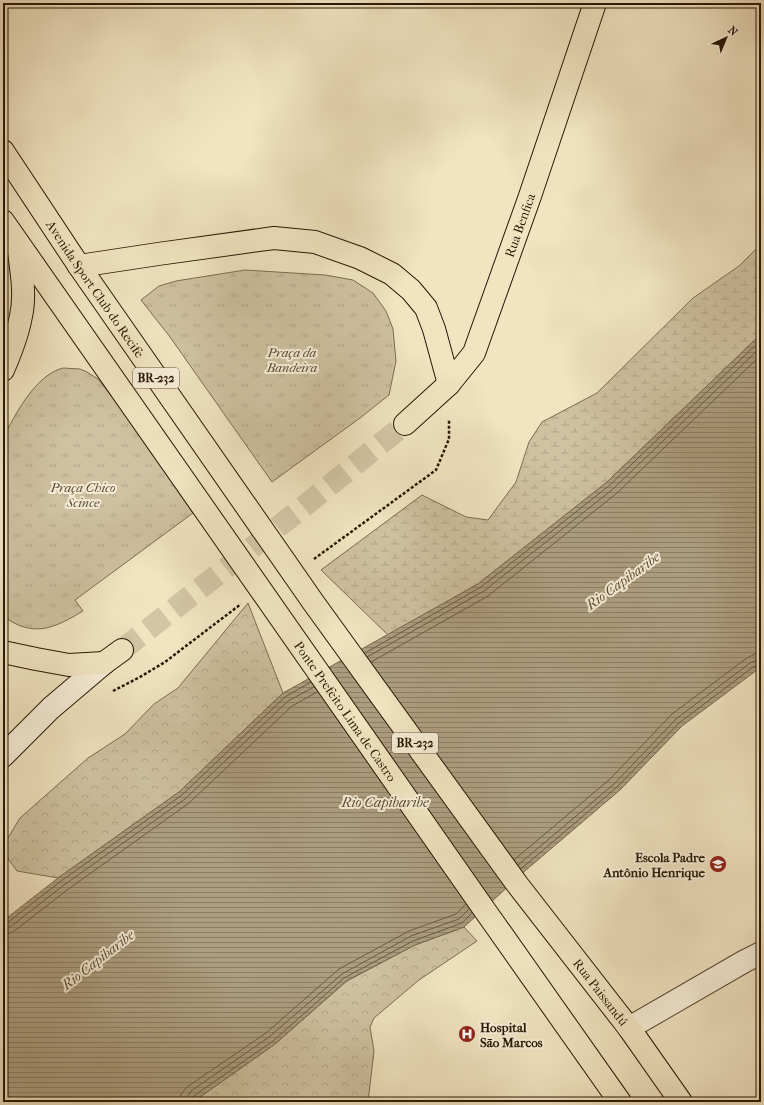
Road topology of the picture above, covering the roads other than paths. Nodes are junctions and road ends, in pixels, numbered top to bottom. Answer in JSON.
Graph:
{"nodes":[{"id":1,"x":595,"y":3,"type":"edge"},
{"id":2,"x":3,"y":151,"type":"edge"},
{"id":3,"x":3,"y":221,"type":"edge"},
{"id":4,"x":18,"y":242,"type":"junction"},
{"id":5,"x":79,"y":266,"type":"junction"},
{"id":6,"x":3,"y":370,"type":"edge"},
{"id":7,"x":449,"y":384,"type":"junction"},
{"id":8,"x":405,"y":424,"type":"tunnel mouth"},
{"id":9,"x":122,"y":650,"type":"tunnel mouth"},
{"id":10,"x":3,"y":652,"type":"edge"},
{"id":11,"x":104,"y":663,"type":"junction"},
{"id":12,"x":3,"y":756,"type":"edge"},
{"id":13,"x":517,"y":884,"type":"joint"},
{"id":14,"x":761,"y":953,"type":"edge"},
{"id":15,"x":629,"y":1028,"type":"junction"},
{"id":16,"x":620,"y":1102,"type":"edge"},
{"id":17,"x":681,"y":1102,"type":"edge"}],
"edges":[{"from":1,"to":7,"type":"main road","name":"Rua Benfica"},
{"from":2,"to":5,"type":"main road","name":"Avenida Sport Club do Recife","number":"BR-232"},
{"from":3,"to":4,"type":"main road","number":"BR-232"},
{"from":4,"to":6,"type":"main road"},
{"from":4,"to":16,"type":"main road","name":"Ponte Prefeito Lima de Castro","number":"BR-232"},
{"from":5,"to":7,"type":"main road"},
{"from":5,"to":13,"type":"main road","name":"Avenida Sport Club do Recife","number":"BR-232"},
{"from":7,"to":8,"type":"main road","name":"Rua Benfica"},
{"from":9,"to":11,"type":"main road"},
{"from":10,"to":11,"type":"main road"},
{"from":11,"to":12,"type":"street"},
{"from":13,"to":15,"type":"main road","name":"Rua Paissandú","number":"BR-232"},
{"from":14,"to":15,"type":"street"},
{"from":15,"to":17,"type":"main road","name":"Rua Paissandú","number":"BR-232"}]}
